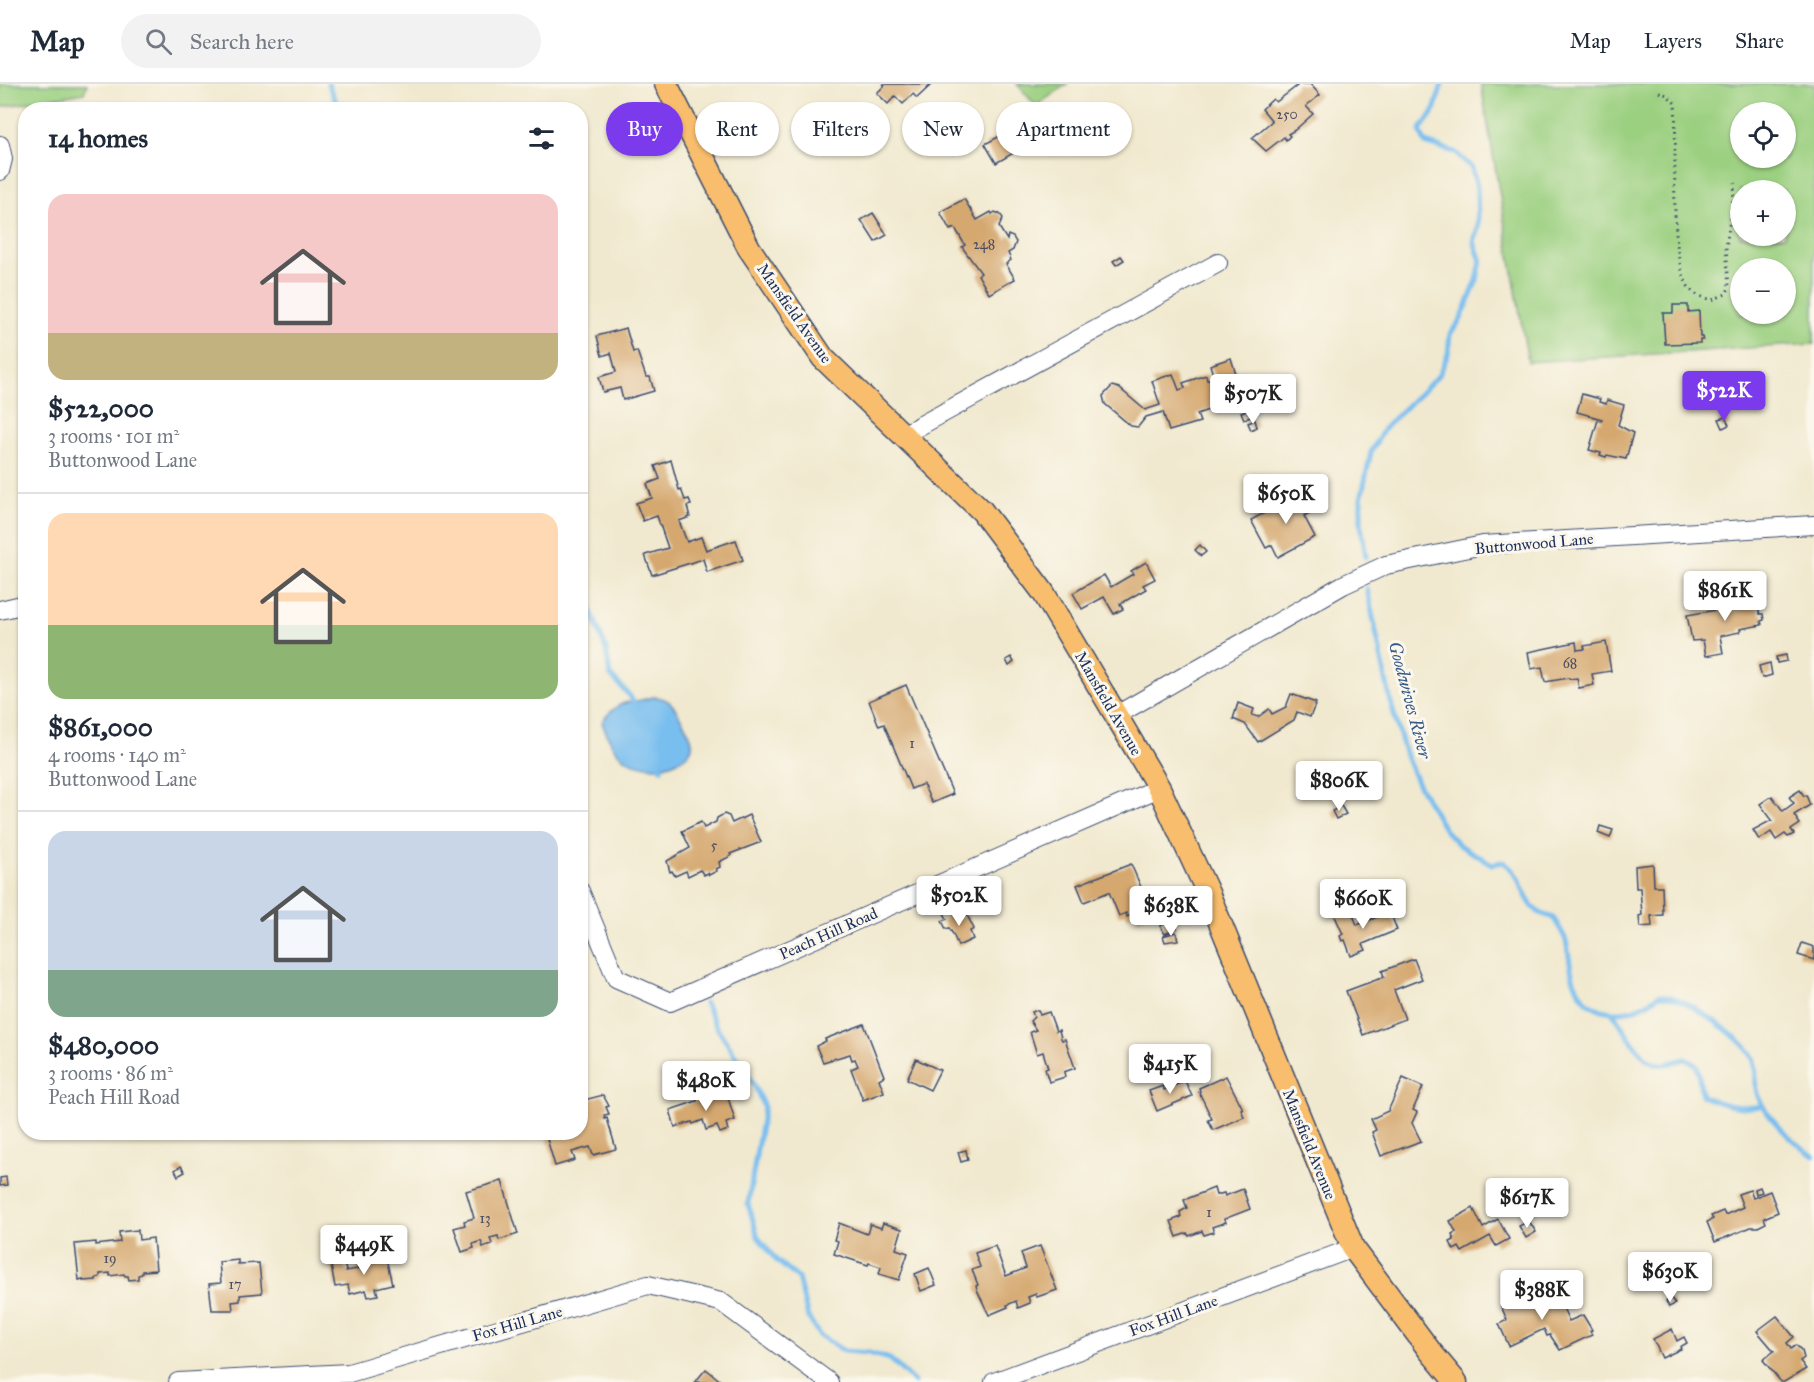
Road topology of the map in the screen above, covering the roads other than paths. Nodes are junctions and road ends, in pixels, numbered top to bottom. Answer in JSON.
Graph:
{"nodes":[{"id":1,"x":666,"y":84,"type":"edge"},
{"id":2,"x":0,"y":145,"type":"edge"},
{"id":3,"x":0,"y":171,"type":"edge"},
{"id":4,"x":1218,"y":262,"type":"dead end"},
{"id":5,"x":903,"y":435,"type":"junction"},
{"id":6,"x":1814,"y":525,"type":"edge"},
{"id":7,"x":18,"y":606,"type":"edge"},
{"id":8,"x":0,"y":610,"type":"edge"},
{"id":9,"x":1115,"y":716,"type":"junction"},
{"id":10,"x":1159,"y":788,"type":"junction"},
{"id":11,"x":588,"y":910,"type":"edge"},
{"id":12,"x":1353,"y":1248,"type":"junction"},
{"id":13,"x":178,"y":1382,"type":"edge"},
{"id":14,"x":829,"y":1382,"type":"edge"},
{"id":15,"x":994,"y":1382,"type":"edge"},
{"id":16,"x":1456,"y":1382,"type":"edge"}],
"edges":[{"from":1,"to":5,"type":"main road","name":"Mansfield Avenue"},
{"from":2,"to":3,"type":"street"},
{"from":4,"to":5,"type":"street"},
{"from":5,"to":9,"type":"main road","name":"Mansfield Avenue"},
{"from":6,"to":9,"type":"street","name":"Buttonwood Lane"},
{"from":7,"to":8,"type":"street"},
{"from":9,"to":10,"type":"main road","name":"Mansfield Avenue"},
{"from":10,"to":11,"type":"street","name":"Peach Hill Road"},
{"from":10,"to":12,"type":"main road","name":"Mansfield Avenue"},
{"from":12,"to":15,"type":"street","name":"Fox Hill Lane"},
{"from":12,"to":16,"type":"main road","name":"Mansfield Avenue"},
{"from":13,"to":14,"type":"street","name":"Fox Hill Lane"}]}
